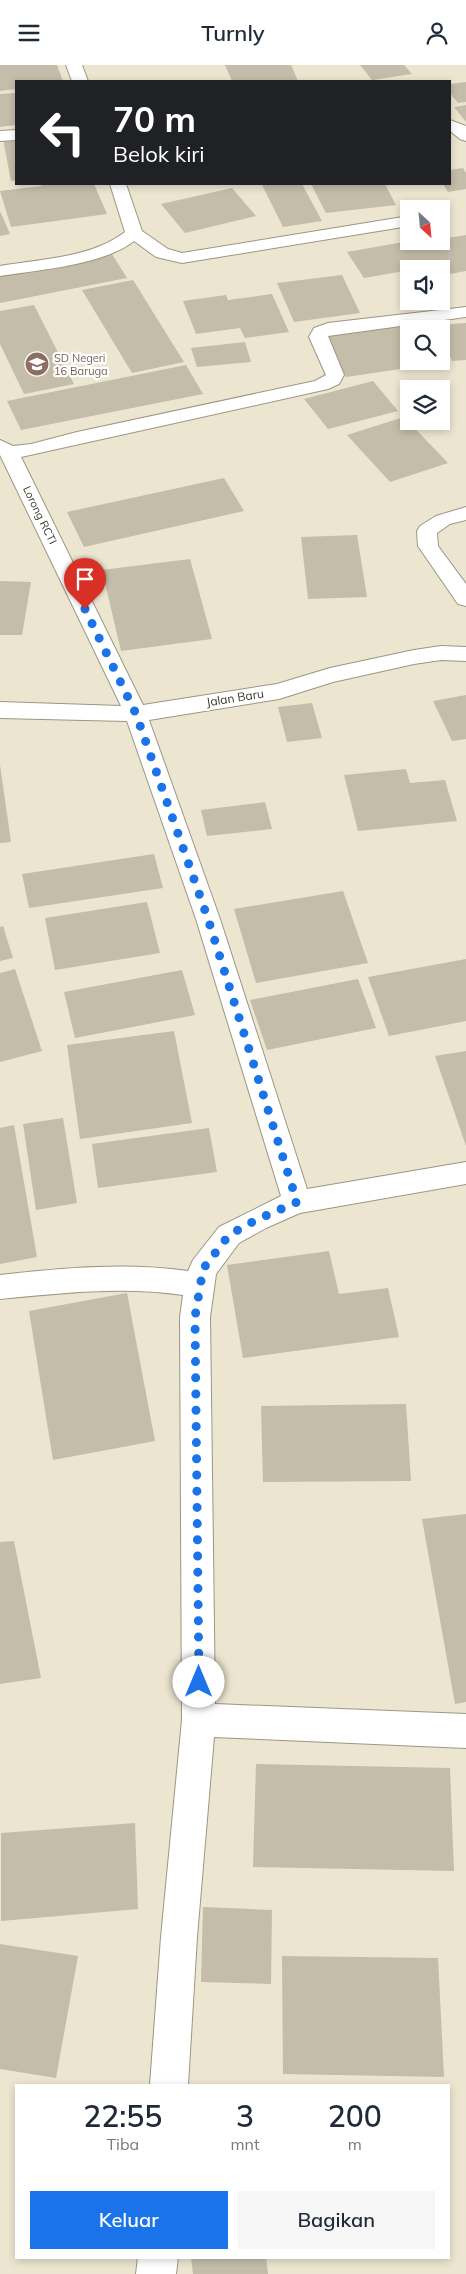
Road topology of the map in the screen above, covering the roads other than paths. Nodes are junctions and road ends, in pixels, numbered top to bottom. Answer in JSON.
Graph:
{"nodes":[{"id":1,"x":74,"y":65,"type":"edge"},
{"id":2,"x":80,"y":80,"type":"edge"},
{"id":3,"x":451,"y":125,"type":"edge"},
{"id":4,"x":15,"y":135,"type":"edge"},
{"id":5,"x":0,"y":136,"type":"edge"},
{"id":6,"x":466,"y":136,"type":"edge"},
{"id":7,"x":118,"y":185,"type":"edge"},
{"id":8,"x":400,"y":222,"type":"edge"},
{"id":9,"x":134,"y":233,"type":"junction"},
{"id":10,"x":0,"y":271,"type":"edge"},
{"id":11,"x":466,"y":312,"type":"edge"},
{"id":12,"x":2,"y":448,"type":"edge"},
{"id":13,"x":466,"y":513,"type":"edge"},
{"id":14,"x":466,"y":599,"type":"edge"},
{"id":15,"x":466,"y":654,"type":"edge"},
{"id":16,"x":0,"y":710,"type":"edge"},
{"id":17,"x":136,"y":714,"type":"junction"},
{"id":18,"x":466,"y":1173,"type":"edge"},
{"id":19,"x":297,"y":1202,"type":"junction"},
{"id":20,"x":199,"y":1285,"type":"junction"},
{"id":21,"x":0,"y":1287,"type":"edge"},
{"id":22,"x":199,"y":1720,"type":"junction"},
{"id":23,"x":466,"y":1731,"type":"edge"},
{"id":24,"x":169,"y":2084,"type":"edge"},
{"id":25,"x":158,"y":2259,"type":"edge"},
{"id":26,"x":156,"y":2274,"type":"edge"}],
"edges":[{"from":1,"to":2,"type":"street"},
{"from":3,"to":6,"type":"street"},
{"from":4,"to":5,"type":"street"},
{"from":7,"to":9,"type":"street"},
{"from":8,"to":9,"type":"street"},
{"from":9,"to":10,"type":"street"},
{"from":11,"to":12,"type":"street"},
{"from":12,"to":17,"type":"street","name":"Lorong RCTI"},
{"from":13,"to":14,"type":"street"},
{"from":15,"to":17,"type":"street","name":"Jalan Baru"},
{"from":16,"to":17,"type":"street","name":"Jalan Baru"},
{"from":17,"to":19,"type":"street","name":"Lorong RCTI"},
{"from":18,"to":19,"type":"street"},
{"from":19,"to":20,"type":"street"},
{"from":20,"to":21,"type":"street"},
{"from":20,"to":22,"type":"street"},
{"from":22,"to":23,"type":"street"},
{"from":22,"to":24,"type":"street"},
{"from":25,"to":26,"type":"street"}]}
